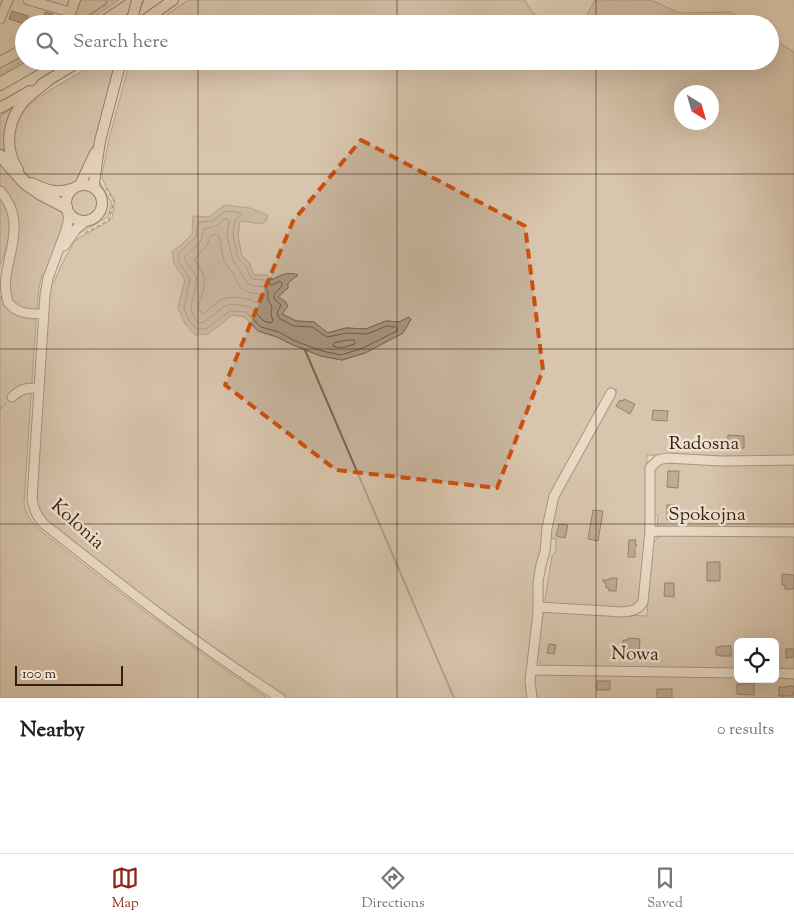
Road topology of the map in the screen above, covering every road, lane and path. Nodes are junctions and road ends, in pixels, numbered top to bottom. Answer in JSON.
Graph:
{"nodes":[{"id":1,"x":8,"y":0,"type":"edge"},
{"id":2,"x":28,"y":0,"type":"edge"},
{"id":3,"x":75,"y":0,"type":"edge"},
{"id":4,"x":137,"y":0,"type":"edge"},
{"id":5,"x":173,"y":0,"type":"edge"},
{"id":6,"x":55,"y":4,"type":"edge"},
{"id":7,"x":70,"y":12,"type":"junction"},
{"id":8,"x":68,"y":15,"type":"edge"},
{"id":9,"x":114,"y":15,"type":"edge"},
{"id":10,"x":133,"y":15,"type":"edge"},
{"id":11,"x":152,"y":15,"type":"edge"},
{"id":12,"x":0,"y":19,"type":"edge"},
{"id":13,"x":15,"y":54,"type":"edge"},
{"id":14,"x":0,"y":62,"type":"edge"},
{"id":15,"x":24,"y":70,"type":"edge"},
{"id":16,"x":66,"y":70,"type":"edge"},
{"id":17,"x":119,"y":70,"type":"edge"},
{"id":18,"x":48,"y":81,"type":"junction"},
{"id":19,"x":0,"y":84,"type":"edge"},
{"id":20,"x":0,"y":108,"type":"edge"},
{"id":21,"x":100,"y":141,"type":"junction"},
{"id":22,"x":0,"y":156,"type":"edge"},
{"id":23,"x":76,"y":187,"type":"junction"},
{"id":24,"x":100,"y":187,"type":"junction"},
{"id":25,"x":0,"y":191,"type":"edge"},
{"id":26,"x":66,"y":209,"type":"junction"},
{"id":27,"x":86,"y":221,"type":"junction"},
{"id":28,"x":81,"y":235,"type":"dead end"},
{"id":29,"x":57,"y":257,"type":"junction"},
{"id":30,"x":43,"y":314,"type":"junction"},
{"id":31,"x":39,"y":388,"type":"junction"},
{"id":32,"x":611,"y":393,"type":"dead end"},
{"id":33,"x":12,"y":397,"type":"dead end"},
{"id":34,"x":794,"y":460,"type":"edge"},
{"id":35,"x":650,"y":531,"type":"junction"},
{"id":36,"x":794,"y":532,"type":"edge"},
{"id":37,"x":539,"y":607,"type":"junction"},
{"id":38,"x":531,"y":670,"type":"junction"},
{"id":39,"x":734,"y":673,"type":"edge"},
{"id":40,"x":779,"y":674,"type":"edge"},
{"id":41,"x":794,"y":674,"type":"edge"},
{"id":42,"x":280,"y":698,"type":"edge"},
{"id":43,"x":532,"y":698,"type":"edge"}],
"edges":[{"from":1,"to":12,"type":"street"},
{"from":2,"to":6,"type":"street"},
{"from":3,"to":7,"type":"main road"},
{"from":4,"to":9,"type":"highway"},
{"from":4,"to":10,"type":"main road","bridge":true},
{"from":5,"to":11,"type":"main road"},
{"from":6,"to":7,"type":"street"},
{"from":7,"to":8,"type":"main road"},
{"from":13,"to":14,"type":"main road"},
{"from":15,"to":19,"type":"highway"},
{"from":16,"to":18,"type":"main road"},
{"from":17,"to":21,"type":"main road"},
{"from":18,"to":20,"type":"main road"},
{"from":18,"to":23,"type":"main road"},
{"from":21,"to":23,"type":"main road"},
{"from":21,"to":24,"type":"main road"},
{"from":22,"to":26,"type":"highway"},
{"from":23,"to":24,"type":"main road"},
{"from":23,"to":26,"type":"main road"},
{"from":24,"to":27,"type":"main road"},
{"from":24,"to":28,"type":"path"},
{"from":25,"to":30,"type":"street"},
{"from":26,"to":27,"type":"main road"},
{"from":26,"to":29,"type":"street","name":"Kolonia"},
{"from":27,"to":29,"type":"street","name":"Kolonia"},
{"from":29,"to":30,"type":"street","name":"Kolonia"},
{"from":30,"to":31,"type":"street","name":"Kolonia"},
{"from":31,"to":33,"type":"street"},
{"from":31,"to":42,"type":"street","name":"Kolonia"},
{"from":32,"to":37,"type":"street"},
{"from":34,"to":35,"type":"street","name":"Radosna"},
{"from":35,"to":36,"type":"street","name":"Spokojna"},
{"from":35,"to":37,"type":"street","name":"Spokojna"},
{"from":37,"to":38,"type":"street"},
{"from":38,"to":39,"type":"street","name":"Nowa"},
{"from":38,"to":43,"type":"street"},
{"from":40,"to":41,"type":"street"}]}
